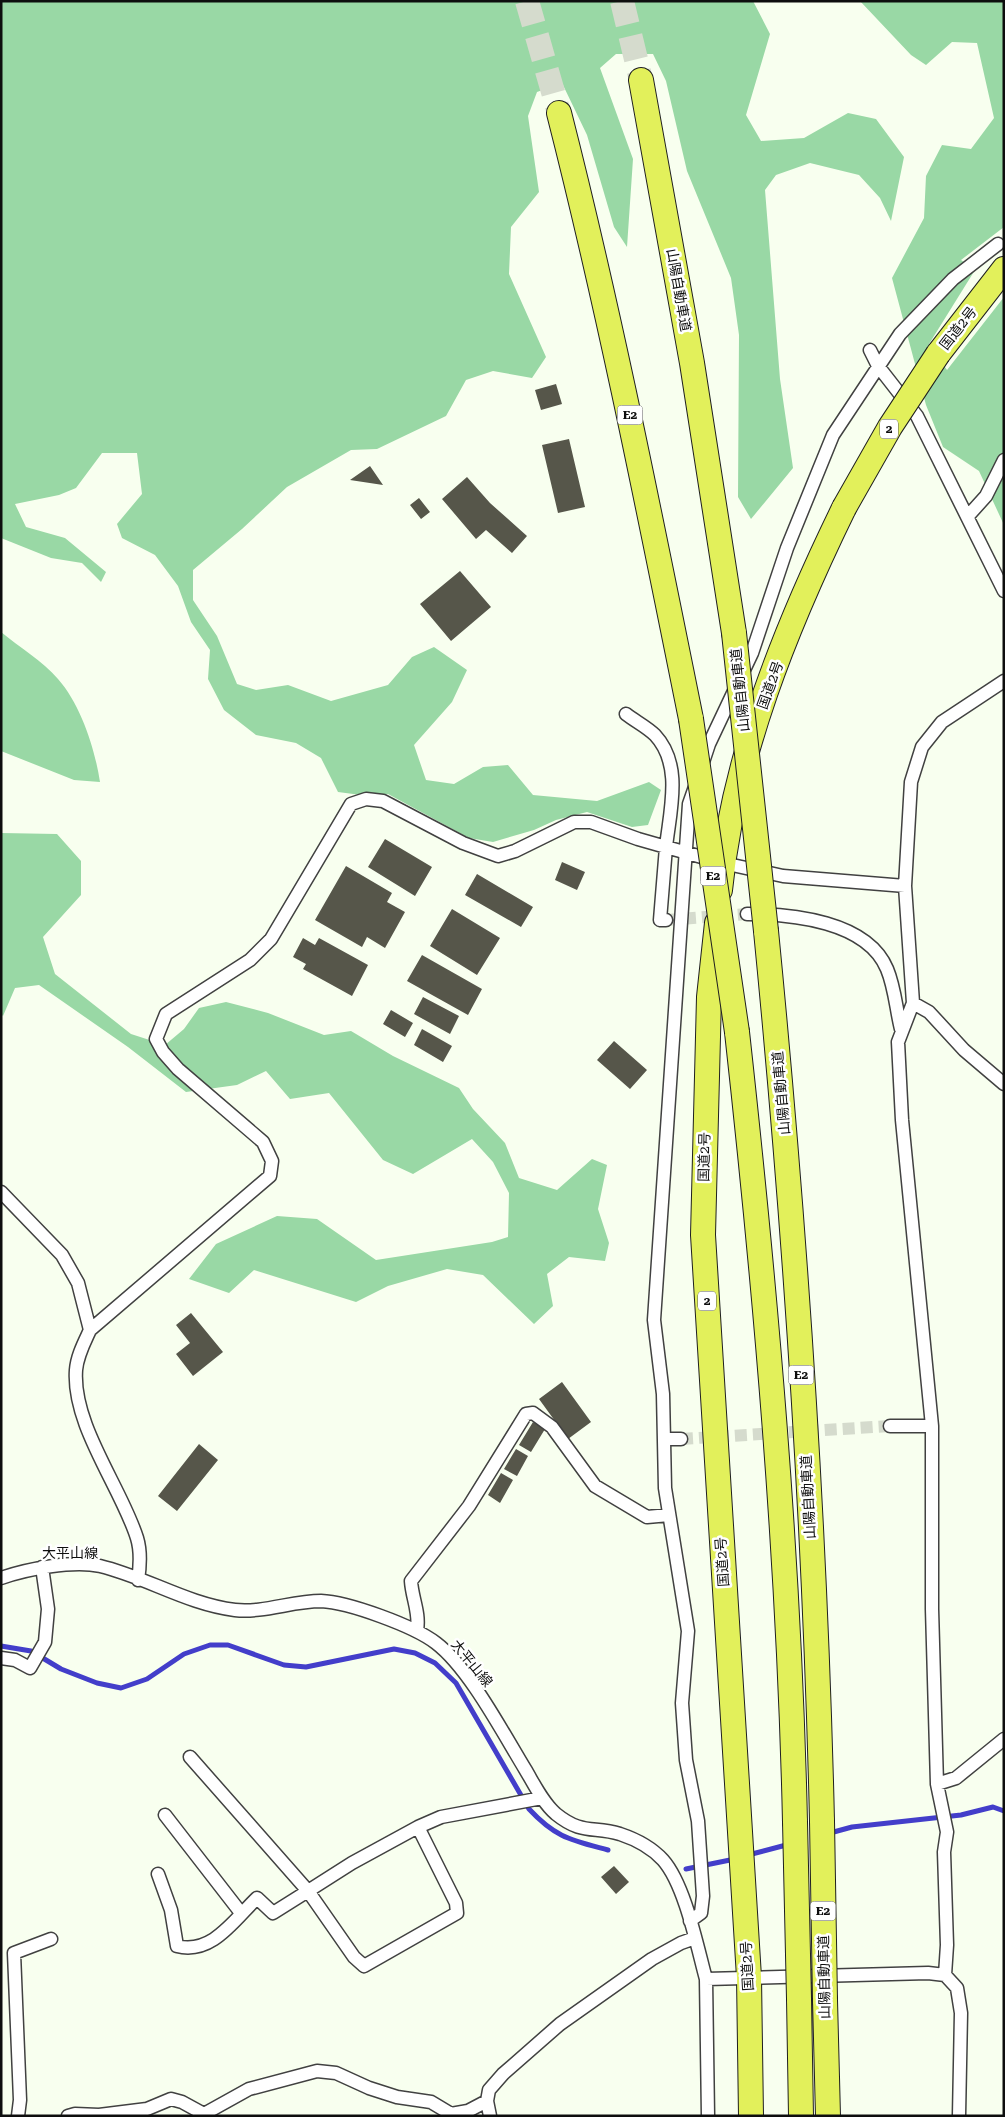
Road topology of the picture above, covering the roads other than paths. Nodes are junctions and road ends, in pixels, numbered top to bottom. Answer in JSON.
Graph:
{"nodes":[{"id":1,"x":641,"y":80,"type":"tunnel mouth"},
{"id":2,"x":559,"y":112,"type":"tunnel mouth"},
{"id":3,"x":998,"y":244,"type":"dead end"},
{"id":4,"x":1004,"y":268,"type":"edge"},
{"id":5,"x":870,"y":350,"type":"dead end"},
{"id":6,"x":878,"y":366,"type":"junction"},
{"id":7,"x":1004,"y":460,"type":"edge"},
{"id":8,"x":968,"y":516,"type":"junction"},
{"id":9,"x":1004,"y":591,"type":"edge"},
{"id":10,"x":1004,"y":681,"type":"edge"},
{"id":11,"x":626,"y":714,"type":"dead end"},
{"id":12,"x":666,"y":847,"type":"junction"},
{"id":13,"x":686,"y":852,"type":"junction"},
{"id":14,"x":723,"y":863,"type":"junction"},
{"id":15,"x":905,"y":886,"type":"junction"},
{"id":16,"x":747,"y":914,"type":"tunnel mouth"},
{"id":17,"x":666,"y":920,"type":"dead end"},
{"id":18,"x":913,"y":1003,"type":"junction"},
{"id":19,"x":901,"y":1029,"type":"junction"},
{"id":20,"x":1004,"y":1084,"type":"edge"},
{"id":21,"x":1,"y":1192,"type":"edge"},
{"id":22,"x":90,"y":1330,"type":"junction"},
{"id":23,"x":890,"y":1426,"type":"tunnel mouth"},
{"id":24,"x":932,"y":1426,"type":"junction"},
{"id":25,"x":664,"y":1439,"type":"junction"},
{"id":26,"x":681,"y":1439,"type":"tunnel mouth"},
{"id":27,"x":669,"y":1515,"type":"junction"},
{"id":28,"x":42,"y":1567,"type":"junction"},
{"id":29,"x":1,"y":1578,"type":"edge"},
{"id":30,"x":138,"y":1580,"type":"junction"},
{"id":31,"x":417,"y":1630,"type":"junction"},
{"id":32,"x":1,"y":1658,"type":"edge"},
{"id":33,"x":1004,"y":1739,"type":"edge"},
{"id":34,"x":190,"y":1756,"type":"dead end"},
{"id":35,"x":937,"y":1784,"type":"junction"},
{"id":36,"x":537,"y":1799,"type":"junction"},
{"id":37,"x":165,"y":1815,"type":"dead end"},
{"id":38,"x":418,"y":1827,"type":"junction"},
{"id":39,"x":158,"y":1874,"type":"dead end"},
{"id":40,"x":308,"y":1891,"type":"junction"},
{"id":41,"x":241,"y":1914,"type":"junction"},
{"id":42,"x":690,"y":1921,"type":"junction"},
{"id":43,"x":695,"y":1938,"type":"junction"},
{"id":44,"x":51,"y":1939,"type":"dead end"},
{"id":45,"x":945,"y":1975,"type":"junction"},
{"id":46,"x":748,"y":1977,"type":"junction"},
{"id":47,"x":706,"y":1979,"type":"junction"},
{"id":48,"x":487,"y":2101,"type":"junction"},
{"id":49,"x":18,"y":2116,"type":"edge"},
{"id":50,"x":68,"y":2116,"type":"edge"},
{"id":51,"x":490,"y":2116,"type":"edge"},
{"id":52,"x":708,"y":2116,"type":"edge"},
{"id":53,"x":751,"y":2116,"type":"edge"},
{"id":54,"x":801,"y":2116,"type":"edge"},
{"id":55,"x":828,"y":2116,"type":"edge"},
{"id":56,"x":958,"y":2116,"type":"edge"}],
"edges":[{"from":1,"to":55,"type":"highway","name":"山陽自動車道","number":"E2","bridge":true},
{"from":2,"to":54,"type":"highway","name":"山陽自動車道","number":"E2","bridge":true},
{"from":3,"to":6,"type":"street"},
{"from":4,"to":14,"type":"highway","name":"国道2号","number":"2","bridge":true},
{"from":5,"to":6,"type":"street"},
{"from":6,"to":8,"type":"street"},
{"from":6,"to":13,"type":"street"},
{"from":7,"to":8,"type":"street"},
{"from":8,"to":9,"type":"street"},
{"from":10,"to":15,"type":"street"},
{"from":11,"to":12,"type":"street"},
{"from":12,"to":13,"type":"street"},
{"from":12,"to":17,"type":"street"},
{"from":12,"to":22,"type":"street"},
{"from":13,"to":14,"type":"street"},
{"from":13,"to":25,"type":"street"},
{"from":14,"to":15,"type":"street"},
{"from":14,"to":46,"type":"highway","name":"国道2号","number":"2"},
{"from":15,"to":18,"type":"street"},
{"from":16,"to":19,"type":"street"},
{"from":18,"to":19,"type":"street"},
{"from":18,"to":20,"type":"street"},
{"from":19,"to":24,"type":"street"},
{"from":21,"to":22,"type":"street"},
{"from":22,"to":30,"type":"street"},
{"from":23,"to":24,"type":"street"},
{"from":24,"to":35,"type":"street"},
{"from":25,"to":26,"type":"street"},
{"from":25,"to":27,"type":"street"},
{"from":27,"to":31,"type":"street"},
{"from":27,"to":42,"type":"street"},
{"from":28,"to":29,"type":"street","name":"大平山線"},
{"from":28,"to":30,"type":"street","name":"大平山線"},
{"from":28,"to":32,"type":"street"},
{"from":30,"to":31,"type":"street","name":"大平山線"},
{"from":31,"to":36,"type":"street","name":"大平山線"},
{"from":33,"to":35,"type":"street"},
{"from":34,"to":40,"type":"street"},
{"from":35,"to":45,"type":"street"},
{"from":36,"to":38,"type":"street"},
{"from":36,"to":42,"type":"street","name":"大平山線"},
{"from":37,"to":41,"type":"street"},
{"from":38,"to":40,"type":"street"},
{"from":38,"to":40,"type":"street"},
{"from":39,"to":41,"type":"street"},
{"from":40,"to":41,"type":"street"},
{"from":42,"to":43,"type":"street","name":"大平山線"},
{"from":43,"to":47,"type":"street","name":"大平山線"},
{"from":43,"to":48,"type":"street"},
{"from":44,"to":49,"type":"street"},
{"from":45,"to":46,"type":"street"},
{"from":45,"to":56,"type":"street"},
{"from":46,"to":47,"type":"street"},
{"from":46,"to":53,"type":"highway","name":"国道2号","number":"2"},
{"from":47,"to":52,"type":"street","name":"大平山線"},
{"from":48,"to":50,"type":"street"},
{"from":48,"to":51,"type":"street"}]}
